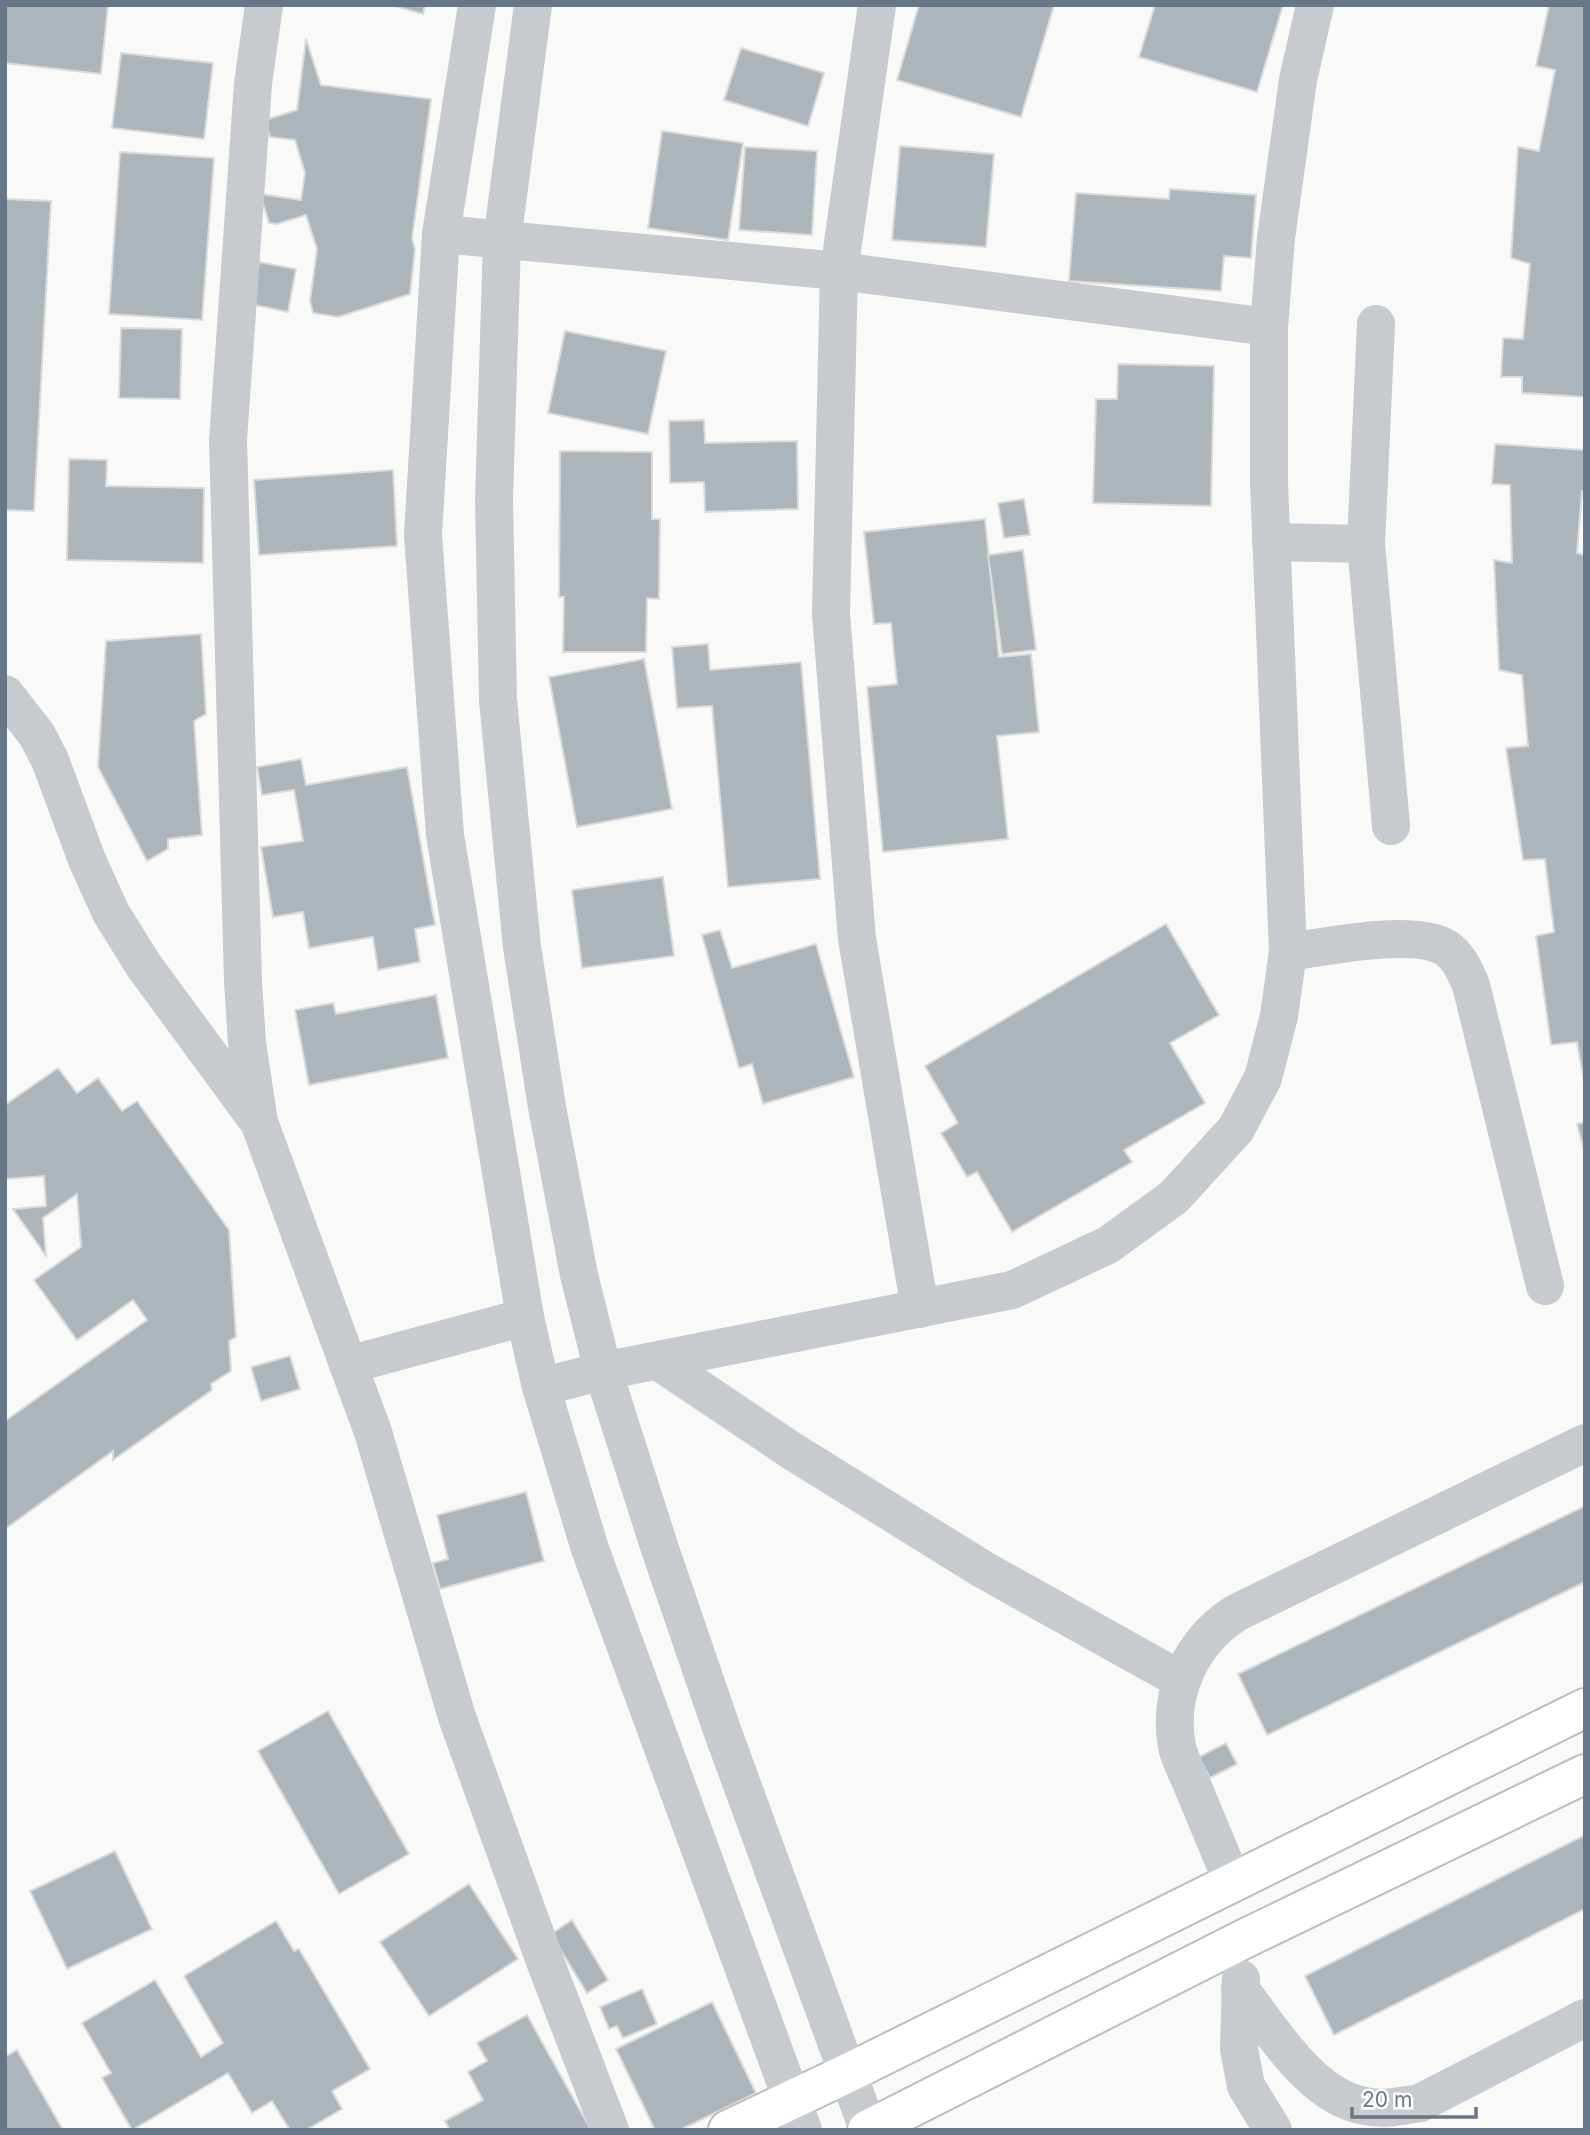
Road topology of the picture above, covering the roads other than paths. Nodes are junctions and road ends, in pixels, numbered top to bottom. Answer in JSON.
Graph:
{"nodes":[{"id":1,"x":264,"y":5,"type":"edge"},
{"id":2,"x":477,"y":5,"type":"edge"},
{"id":3,"x":533,"y":5,"type":"edge"},
{"id":4,"x":877,"y":5,"type":"edge"},
{"id":5,"x":1315,"y":5,"type":"edge"},
{"id":6,"x":441,"y":234,"type":"junction"},
{"id":7,"x":502,"y":241,"type":"junction"},
{"id":8,"x":839,"y":271,"type":"junction"},
{"id":9,"x":1376,"y":324,"type":"dead end"},
{"id":10,"x":1269,"y":327,"type":"junction"},
{"id":11,"x":1271,"y":542,"type":"junction"},
{"id":12,"x":1366,"y":544,"type":"junction"},
{"id":13,"x":5,"y":694,"type":"edge"},
{"id":14,"x":1391,"y":826,"type":"dead end"},
{"id":15,"x":1288,"y":952,"type":"junction"},
{"id":16,"x":259,"y":1122,"type":"junction"},
{"id":17,"x":1545,"y":1286,"type":"dead end"},
{"id":18,"x":920,"y":1309,"type":"junction"},
{"id":19,"x":525,"y":1317,"type":"junction"},
{"id":20,"x":658,"y":1361,"type":"junction"},
{"id":21,"x":348,"y":1365,"type":"junction"},
{"id":22,"x":603,"y":1371,"type":"junction"},
{"id":23,"x":541,"y":1387,"type":"junction"},
{"id":24,"x":1585,"y":1443,"type":"edge"},
{"id":25,"x":1181,"y":1680,"type":"junction"},
{"id":26,"x":1585,"y":1708,"type":"edge"},
{"id":27,"x":1585,"y":1774,"type":"edge"},
{"id":28,"x":1232,"y":1881,"type":"junction"},
{"id":29,"x":1244,"y":1940,"type":"junction"},
{"id":30,"x":1240,"y":1989,"type":"junction"},
{"id":31,"x":1585,"y":2018,"type":"edge"},
{"id":32,"x":848,"y":2073,"type":"junction"},
{"id":33,"x":797,"y":2115,"type":"edge"},
{"id":34,"x":868,"y":2129,"type":"edge"},
{"id":35,"x":610,"y":2130,"type":"edge"},
{"id":36,"x":727,"y":2130,"type":"edge"},
{"id":37,"x":1273,"y":2130,"type":"edge"}],
"edges":[{"from":1,"to":16,"type":"street"},
{"from":2,"to":6,"type":"street"},
{"from":3,"to":7,"type":"street"},
{"from":4,"to":8,"type":"street"},
{"from":5,"to":10,"type":"street"},
{"from":6,"to":7,"type":"street"},
{"from":6,"to":19,"type":"street"},
{"from":7,"to":8,"type":"street"},
{"from":7,"to":22,"type":"street"},
{"from":8,"to":10,"type":"street"},
{"from":8,"to":18,"type":"street"},
{"from":9,"to":12,"type":"street"},
{"from":10,"to":11,"type":"street"},
{"from":11,"to":12,"type":"street"},
{"from":11,"to":15,"type":"street"},
{"from":12,"to":14,"type":"street"},
{"from":13,"to":16,"type":"street"},
{"from":15,"to":17,"type":"street"},
{"from":15,"to":18,"type":"street"},
{"from":16,"to":21,"type":"street"},
{"from":18,"to":20,"type":"street"},
{"from":19,"to":21,"type":"street"},
{"from":19,"to":23,"type":"street"},
{"from":20,"to":22,"type":"street"},
{"from":20,"to":25,"type":"street"},
{"from":21,"to":35,"type":"street"},
{"from":22,"to":23,"type":"street"},
{"from":22,"to":32,"type":"street"},
{"from":23,"to":33,"type":"street"},
{"from":24,"to":25,"type":"street"},
{"from":25,"to":28,"type":"street"},
{"from":26,"to":28,"type":"main road"},
{"from":27,"to":29,"type":"main road"},
{"from":28,"to":32,"type":"main road"},
{"from":29,"to":30,"type":"street"},
{"from":29,"to":34,"type":"main road"},
{"from":30,"to":31,"type":"street"},
{"from":30,"to":37,"type":"street"},
{"from":32,"to":33,"type":"main road"},
{"from":32,"to":34,"type":"street"},
{"from":33,"to":36,"type":"main road"}]}
